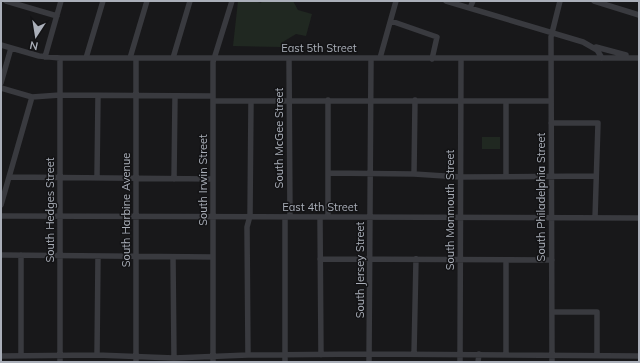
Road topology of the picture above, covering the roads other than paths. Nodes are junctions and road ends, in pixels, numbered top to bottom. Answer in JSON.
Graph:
{"nodes":[{"id":1,"x":6,"y":1,"type":"edge"},
{"id":2,"x":61,"y":1,"type":"edge"},
{"id":3,"x":103,"y":1,"type":"edge"},
{"id":4,"x":147,"y":1,"type":"edge"},
{"id":5,"x":190,"y":1,"type":"edge"},
{"id":6,"x":232,"y":1,"type":"edge"},
{"id":7,"x":396,"y":1,"type":"edge"},
{"id":8,"x":446,"y":1,"type":"edge"},
{"id":9,"x":473,"y":1,"type":"edge"},
{"id":10,"x":560,"y":1,"type":"edge"},
{"id":11,"x":598,"y":2,"type":"edge"},
{"id":12,"x":470,"y":8,"type":"junction"},
{"id":13,"x":639,"y":15,"type":"edge"},
{"id":14,"x":57,"y":16,"type":"junction"},
{"id":15,"x":391,"y":21,"type":"junction"},
{"id":16,"x":551,"y":32,"type":"junction"},
{"id":17,"x":1,"y":45,"type":"edge"},
{"id":18,"x":593,"y":47,"type":"junction"},
{"id":19,"x":11,"y":48,"type":"junction"},
{"id":20,"x":45,"y":57,"type":"junction"},
{"id":21,"x":60,"y":58,"type":"junction"},
{"id":22,"x":86,"y":58,"type":"junction"},
{"id":23,"x":133,"y":58,"type":"junction"},
{"id":24,"x":173,"y":58,"type":"junction"},
{"id":25,"x":214,"y":58,"type":"junction"},
{"id":26,"x":289,"y":58,"type":"junction"},
{"id":27,"x":370,"y":58,"type":"junction"},
{"id":28,"x":380,"y":58,"type":"junction"},
{"id":29,"x":590,"y":58,"type":"junction"},
{"id":30,"x":602,"y":58,"type":"junction"},
{"id":31,"x":637,"y":58,"type":"edge"},
{"id":32,"x":432,"y":59,"type":"junction"},
{"id":33,"x":461,"y":59,"type":"junction"},
{"id":34,"x":551,"y":59,"type":"junction"},
{"id":35,"x":1,"y":83,"type":"edge"},
{"id":36,"x":1,"y":88,"type":"edge"},
{"id":37,"x":60,"y":95,"type":"junction"},
{"id":38,"x":136,"y":95,"type":"junction"},
{"id":39,"x":98,"y":96,"type":"junction"},
{"id":40,"x":175,"y":96,"type":"junction"},
{"id":41,"x":32,"y":98,"type":"junction"},
{"id":42,"x":213,"y":98,"type":"junction"},
{"id":43,"x":328,"y":100,"type":"junction"},
{"id":44,"x":369,"y":100,"type":"junction"},
{"id":45,"x":415,"y":100,"type":"junction"},
{"id":46,"x":461,"y":100,"type":"junction"},
{"id":47,"x":251,"y":101,"type":"junction"},
{"id":48,"x":289,"y":101,"type":"junction"},
{"id":49,"x":506,"y":101,"type":"junction"},
{"id":50,"x":551,"y":101,"type":"junction"},
{"id":51,"x":551,"y":123,"type":"junction"},
{"id":52,"x":328,"y":173,"type":"junction"},
{"id":53,"x":370,"y":173,"type":"junction"},
{"id":54,"x":414,"y":174,"type":"junction"},
{"id":55,"x":60,"y":176,"type":"junction"},
{"id":56,"x":97,"y":176,"type":"junction"},
{"id":57,"x":552,"y":176,"type":"junction"},
{"id":58,"x":596,"y":176,"type":"junction"},
{"id":59,"x":9,"y":177,"type":"junction"},
{"id":60,"x":136,"y":177,"type":"junction"},
{"id":61,"x":460,"y":177,"type":"junction"},
{"id":62,"x":506,"y":177,"type":"junction"},
{"id":63,"x":174,"y":179,"type":"junction"},
{"id":64,"x":213,"y":179,"type":"junction"},
{"id":65,"x":1,"y":205,"type":"edge"},
{"id":66,"x":1,"y":216,"type":"edge"},
{"id":67,"x":60,"y":216,"type":"junction"},
{"id":68,"x":137,"y":216,"type":"junction"},
{"id":69,"x":250,"y":216,"type":"junction"},
{"id":70,"x":213,"y":217,"type":"junction"},
{"id":71,"x":287,"y":217,"type":"junction"},
{"id":72,"x":320,"y":217,"type":"junction"},
{"id":73,"x":328,"y":217,"type":"junction"},
{"id":74,"x":369,"y":217,"type":"junction"},
{"id":75,"x":552,"y":217,"type":"junction"},
{"id":76,"x":461,"y":218,"type":"junction"},
{"id":77,"x":595,"y":218,"type":"junction"},
{"id":78,"x":639,"y":218,"type":"edge"},
{"id":79,"x":1,"y":255,"type":"edge"},
{"id":80,"x":21,"y":255,"type":"junction"},
{"id":81,"x":60,"y":255,"type":"junction"},
{"id":82,"x":98,"y":256,"type":"junction"},
{"id":83,"x":137,"y":256,"type":"junction"},
{"id":84,"x":173,"y":257,"type":"junction"},
{"id":85,"x":213,"y":257,"type":"junction"},
{"id":86,"x":320,"y":259,"type":"junction"},
{"id":87,"x":370,"y":259,"type":"junction"},
{"id":88,"x":416,"y":260,"type":"junction"},
{"id":89,"x":460,"y":260,"type":"junction"},
{"id":90,"x":506,"y":260,"type":"junction"},
{"id":91,"x":552,"y":260,"type":"junction"},
{"id":92,"x":552,"y":312,"type":"junction"},
{"id":93,"x":369,"y":354,"type":"junction"},
{"id":94,"x":414,"y":354,"type":"junction"},
{"id":95,"x":461,"y":354,"type":"junction"},
{"id":96,"x":479,"y":354,"type":"junction"},
{"id":97,"x":506,"y":354,"type":"junction"},
{"id":98,"x":552,"y":354,"type":"junction"},
{"id":99,"x":97,"y":355,"type":"junction"},
{"id":100,"x":248,"y":355,"type":"junction"},
{"id":101,"x":285,"y":355,"type":"junction"},
{"id":102,"x":321,"y":355,"type":"junction"},
{"id":103,"x":597,"y":355,"type":"junction"},
{"id":104,"x":1,"y":356,"type":"edge"},
{"id":105,"x":21,"y":356,"type":"junction"},
{"id":106,"x":639,"y":356,"type":"edge"},
{"id":107,"x":174,"y":358,"type":"junction"},
{"id":108,"x":60,"y":359,"type":"edge"},
{"id":109,"x":136,"y":359,"type":"edge"},
{"id":110,"x":213,"y":360,"type":"edge"},
{"id":111,"x":285,"y":362,"type":"edge"},
{"id":112,"x":369,"y":362,"type":"edge"},
{"id":113,"x":460,"y":362,"type":"edge"},
{"id":114,"x":478,"y":362,"type":"edge"},
{"id":115,"x":552,"y":362,"type":"edge"}],
"edges":[{"from":1,"to":14,"type":"street"},
{"from":2,"to":14,"type":"street"},
{"from":3,"to":22,"type":"street"},
{"from":4,"to":23,"type":"street","name":"South Harbine Avenue"},
{"from":5,"to":24,"type":"street"},
{"from":6,"to":25,"type":"street","name":"South Irwin Street"},
{"from":7,"to":15,"type":"street"},
{"from":8,"to":12,"type":"street"},
{"from":9,"to":12,"type":"street"},
{"from":10,"to":16,"type":"street","name":"South Philadelphia Street"},
{"from":11,"to":13,"type":"street"},
{"from":12,"to":16,"type":"street"},
{"from":14,"to":20,"type":"street"},
{"from":15,"to":28,"type":"street"},
{"from":15,"to":32,"type":"street"},
{"from":16,"to":18,"type":"street"},
{"from":16,"to":34,"type":"street","name":"South Philadelphia Street"},
{"from":17,"to":19,"type":"street","name":"East 5th Street"},
{"from":18,"to":29,"type":"street"},
{"from":18,"to":30,"type":"street"},
{"from":18,"to":31,"type":"street"},
{"from":19,"to":20,"type":"street","name":"East 5th Street"},
{"from":19,"to":35,"type":"street"},
{"from":20,"to":21,"type":"street","name":"East 5th Street"},
{"from":21,"to":22,"type":"street","name":"East 5th Street"},
{"from":21,"to":37,"type":"street","name":"South Hedges Street"},
{"from":22,"to":23,"type":"street","name":"East 5th Street"},
{"from":23,"to":24,"type":"street","name":"East 5th Street"},
{"from":23,"to":38,"type":"street","name":"South Harbine Avenue"},
{"from":24,"to":25,"type":"street","name":"East 5th Street"},
{"from":25,"to":26,"type":"street","name":"East 5th Street"},
{"from":25,"to":42,"type":"street","name":"South Irwin Street"},
{"from":26,"to":27,"type":"street","name":"East 5th Street"},
{"from":26,"to":48,"type":"street","name":"South McGee Street"},
{"from":27,"to":28,"type":"street","name":"East 5th Street"},
{"from":27,"to":44,"type":"street","name":"South Jersey Street"},
{"from":28,"to":32,"type":"street","name":"East 5th Street"},
{"from":29,"to":30,"type":"street","name":"East 5th Street"},
{"from":29,"to":34,"type":"street","name":"East 5th Street"},
{"from":30,"to":31,"type":"street","name":"East 5th Street"},
{"from":32,"to":33,"type":"street","name":"East 5th Street"},
{"from":33,"to":34,"type":"street","name":"East 5th Street"},
{"from":33,"to":46,"type":"street","name":"South Monmouth Street"},
{"from":34,"to":50,"type":"street","name":"South Philadelphia Street"},
{"from":36,"to":41,"type":"street"},
{"from":37,"to":39,"type":"street"},
{"from":37,"to":41,"type":"street"},
{"from":37,"to":55,"type":"street","name":"South Hedges Street"},
{"from":38,"to":39,"type":"street"},
{"from":38,"to":40,"type":"street"},
{"from":38,"to":60,"type":"street","name":"South Harbine Avenue"},
{"from":39,"to":56,"type":"street"},
{"from":40,"to":42,"type":"street"},
{"from":40,"to":63,"type":"street"},
{"from":41,"to":59,"type":"street"},
{"from":42,"to":47,"type":"street"},
{"from":42,"to":64,"type":"street","name":"South Irwin Street"},
{"from":43,"to":44,"type":"street"},
{"from":43,"to":48,"type":"street"},
{"from":43,"to":52,"type":"street"},
{"from":44,"to":45,"type":"street"},
{"from":44,"to":53,"type":"street","name":"South Jersey Street"},
{"from":45,"to":46,"type":"street"},
{"from":45,"to":54,"type":"street"},
{"from":46,"to":49,"type":"street"},
{"from":46,"to":61,"type":"street","name":"South Monmouth Street"},
{"from":47,"to":48,"type":"street"},
{"from":47,"to":69,"type":"street"},
{"from":48,"to":71,"type":"street","name":"South McGee Street"},
{"from":49,"to":50,"type":"street"},
{"from":49,"to":62,"type":"street"},
{"from":50,"to":51,"type":"street","name":"South Philadelphia Street"},
{"from":51,"to":57,"type":"street","name":"South Philadelphia Street"},
{"from":51,"to":58,"type":"street"},
{"from":52,"to":53,"type":"street"},
{"from":52,"to":73,"type":"street"},
{"from":53,"to":54,"type":"street"},
{"from":53,"to":74,"type":"street","name":"South Jersey Street"},
{"from":54,"to":61,"type":"street"},
{"from":55,"to":56,"type":"street"},
{"from":55,"to":59,"type":"street"},
{"from":55,"to":67,"type":"street","name":"South Hedges Street"},
{"from":56,"to":60,"type":"street"},
{"from":57,"to":58,"type":"street"},
{"from":57,"to":62,"type":"street"},
{"from":57,"to":75,"type":"street","name":"South Philadelphia Street"},
{"from":58,"to":77,"type":"street"},
{"from":59,"to":65,"type":"street"},
{"from":60,"to":63,"type":"street"},
{"from":60,"to":68,"type":"street","name":"South Harbine Avenue"},
{"from":61,"to":62,"type":"street"},
{"from":61,"to":76,"type":"street","name":"South Monmouth Street"},
{"from":63,"to":64,"type":"street"},
{"from":64,"to":70,"type":"street","name":"South Irwin Street"},
{"from":66,"to":67,"type":"street","name":"East 4th Street"},
{"from":67,"to":68,"type":"street","name":"East 4th Street"},
{"from":67,"to":81,"type":"street","name":"South Hedges Street"},
{"from":68,"to":70,"type":"street","name":"East 4th Street"},
{"from":68,"to":83,"type":"street","name":"South Harbine Avenue"},
{"from":69,"to":70,"type":"street","name":"East 4th Street"},
{"from":69,"to":71,"type":"street","name":"East 4th Street"},
{"from":69,"to":100,"type":"street"},
{"from":70,"to":85,"type":"street","name":"South Irwin Street"},
{"from":71,"to":72,"type":"street","name":"East 4th Street"},
{"from":71,"to":101,"type":"street","name":"South McGee Street"},
{"from":72,"to":73,"type":"street","name":"East 4th Street"},
{"from":72,"to":86,"type":"street"},
{"from":73,"to":74,"type":"street","name":"East 4th Street"},
{"from":74,"to":76,"type":"street","name":"East 4th Street"},
{"from":74,"to":87,"type":"street","name":"South Jersey Street"},
{"from":75,"to":76,"type":"street","name":"East 4th Street"},
{"from":75,"to":77,"type":"street","name":"East 4th Street"},
{"from":75,"to":91,"type":"street","name":"South Philadelphia Street"},
{"from":76,"to":89,"type":"street","name":"South Monmouth Street"},
{"from":77,"to":78,"type":"street","name":"East 4th Street"},
{"from":79,"to":80,"type":"street"},
{"from":80,"to":81,"type":"street"},
{"from":80,"to":105,"type":"street"},
{"from":81,"to":82,"type":"street"},
{"from":81,"to":108,"type":"street","name":"South Hedges Street"},
{"from":82,"to":83,"type":"street"},
{"from":82,"to":99,"type":"street"},
{"from":83,"to":84,"type":"street"},
{"from":83,"to":109,"type":"street","name":"South Harbine Avenue"},
{"from":84,"to":85,"type":"street"},
{"from":84,"to":107,"type":"street"},
{"from":85,"to":110,"type":"street","name":"South Irwin Street"},
{"from":86,"to":87,"type":"street"},
{"from":86,"to":102,"type":"street"},
{"from":87,"to":88,"type":"street"},
{"from":87,"to":93,"type":"street","name":"South Jersey Street"},
{"from":88,"to":89,"type":"street"},
{"from":88,"to":94,"type":"street"},
{"from":89,"to":90,"type":"street"},
{"from":89,"to":95,"type":"street","name":"South Monmouth Street"},
{"from":90,"to":91,"type":"street"},
{"from":90,"to":97,"type":"street"},
{"from":91,"to":92,"type":"street","name":"South Philadelphia Street"},
{"from":92,"to":98,"type":"street","name":"South Philadelphia Street"},
{"from":92,"to":103,"type":"street"},
{"from":93,"to":94,"type":"street"},
{"from":93,"to":102,"type":"street"},
{"from":93,"to":112,"type":"street","name":"South Jersey Street"},
{"from":94,"to":95,"type":"street"},
{"from":95,"to":96,"type":"street"},
{"from":95,"to":113,"type":"street","name":"South Monmouth Street"},
{"from":96,"to":97,"type":"street"},
{"from":96,"to":114,"type":"street"},
{"from":97,"to":98,"type":"street"},
{"from":98,"to":103,"type":"street"},
{"from":98,"to":115,"type":"street","name":"South Philadelphia Street"},
{"from":99,"to":108,"type":"street"},
{"from":99,"to":109,"type":"street"},
{"from":100,"to":101,"type":"street"},
{"from":100,"to":110,"type":"street"},
{"from":101,"to":102,"type":"street"},
{"from":101,"to":111,"type":"street","name":"South McGee Street"},
{"from":103,"to":106,"type":"street"},
{"from":104,"to":105,"type":"street"},
{"from":105,"to":108,"type":"street"},
{"from":107,"to":109,"type":"street"},
{"from":107,"to":110,"type":"street"}]}
